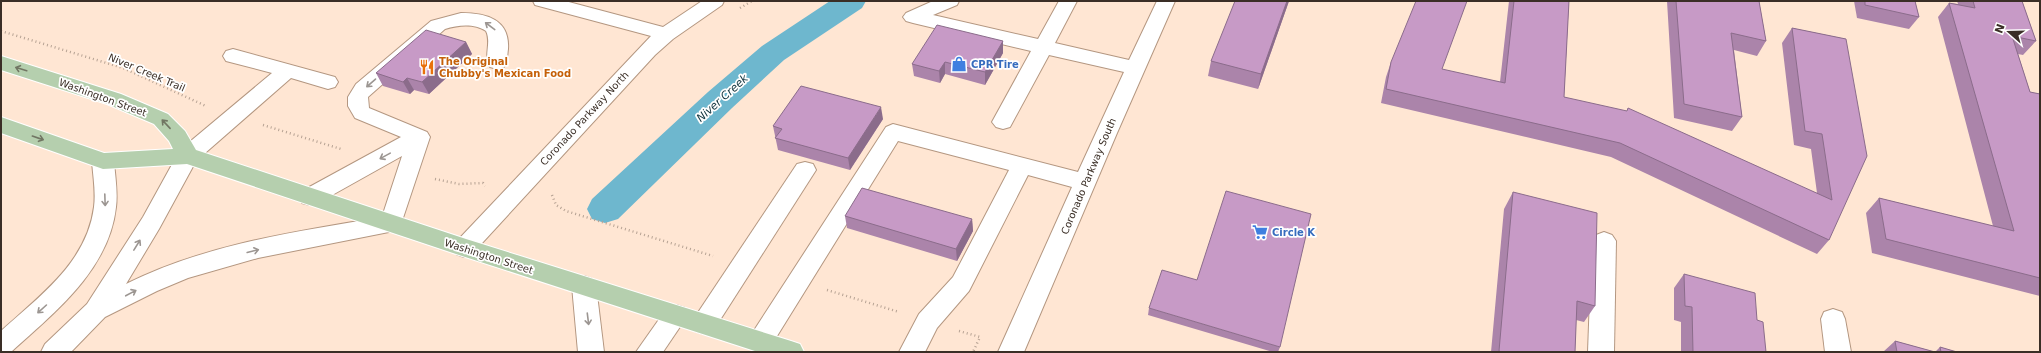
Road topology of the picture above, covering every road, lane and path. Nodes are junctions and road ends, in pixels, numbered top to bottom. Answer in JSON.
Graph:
{"nodes":[{"id":1,"x":542,"y":1,"type":"edge"},
{"id":2,"x":715,"y":1,"type":"edge"},
{"id":3,"x":950,"y":1,"type":"edge"},
{"id":4,"x":1068,"y":1,"type":"edge"},
{"id":5,"x":1166,"y":1,"type":"edge"},
{"id":6,"x":1,"y":31,"type":"edge"},
{"id":7,"x":666,"y":34,"type":"junction"},
{"id":8,"x":1043,"y":47,"type":"junction"},
{"id":9,"x":233,"y":56,"type":"dead end"},
{"id":10,"x":497,"y":62,"type":"dead end"},
{"id":11,"x":1,"y":63,"type":"edge"},
{"id":12,"x":1134,"y":68,"type":"junction"},
{"id":13,"x":288,"y":70,"type":"junction"},
{"id":14,"x":328,"y":82,"type":"dead end"},
{"id":15,"x":209,"y":107,"type":"dead end"},
{"id":16,"x":1003,"y":122,"type":"dead end"},
{"id":17,"x":261,"y":125,"type":"dead end"},
{"id":18,"x":3,"y":127,"type":"edge"},
{"id":19,"x":419,"y":137,"type":"junction"},
{"id":20,"x":344,"y":150,"type":"dead end"},
{"id":21,"x":188,"y":156,"type":"junction"},
{"id":22,"x":103,"y":161,"type":"junction"},
{"id":23,"x":1022,"y":166,"type":"junction"},
{"id":24,"x":805,"y":170,"type":"dead end"},
{"id":25,"x":430,"y":177,"type":"dead end"},
{"id":26,"x":1085,"y":182,"type":"junction"},
{"id":27,"x":484,"y":186,"type":"dead end"},
{"id":28,"x":310,"y":198,"type":"junction"},
{"id":29,"x":391,"y":224,"type":"junction"},
{"id":30,"x":1604,"y":241,"type":"dead end"},
{"id":31,"x":464,"y":248,"type":"junction"},
{"id":32,"x":584,"y":286,"type":"junction"},
{"id":33,"x":96,"y":311,"type":"junction"},
{"id":34,"x":676,"y":315,"type":"junction"},
{"id":35,"x":1833,"y":319,"type":"dead end"},
{"id":36,"x":704,"y":324,"type":"junction"},
{"id":37,"x":980,"y":337,"type":"dead end"},
{"id":38,"x":760,"y":342,"type":"junction"},
{"id":39,"x":1,"y":346,"type":"edge"},
{"id":40,"x":54,"y":352,"type":"edge"},
{"id":41,"x":591,"y":352,"type":"edge"},
{"id":42,"x":649,"y":352,"type":"edge"},
{"id":43,"x":791,"y":352,"type":"edge"},
{"id":44,"x":912,"y":352,"type":"edge"},
{"id":45,"x":973,"y":352,"type":"edge"},
{"id":46,"x":1011,"y":352,"type":"edge"},
{"id":47,"x":1601,"y":352,"type":"edge"},
{"id":48,"x":1838,"y":352,"type":"edge"}],
"edges":[{"from":1,"to":7,"type":"street"},
{"from":2,"to":7,"type":"street","name":"Coronado Parkway North"},
{"from":3,"to":8,"type":"street"},
{"from":4,"to":8,"type":"street"},
{"from":5,"to":12,"type":"street","name":"Coronado Parkway South"},
{"from":6,"to":15,"type":"path","name":"Niver Creek Trail"},
{"from":7,"to":31,"type":"street","name":"Coronado Parkway North"},
{"from":8,"to":12,"type":"street"},
{"from":8,"to":16,"type":"street"},
{"from":9,"to":13,"type":"street"},
{"from":10,"to":19,"type":"street","one_way":true},
{"from":21,"to":11,"type":"main road","name":"Washington Street","one_way":true},
{"from":12,"to":26,"type":"street","name":"Coronado Parkway South"},
{"from":13,"to":14,"type":"street"},
{"from":13,"to":21,"type":"street"},
{"from":17,"to":20,"type":"path"},
{"from":18,"to":22,"type":"main road","name":"Washington Street","one_way":true},
{"from":19,"to":28,"type":"street","one_way":true},
{"from":19,"to":29,"type":"street"},
{"from":21,"to":22,"type":"main road","name":"Washington Street"},
{"from":21,"to":28,"type":"main road","name":"Washington Street"},
{"from":33,"to":21,"type":"street","one_way":true},
{"from":22,"to":39,"type":"street","one_way":true},
{"from":23,"to":26,"type":"street"},
{"from":23,"to":38,"type":"street"},
{"from":23,"to":44,"type":"street"},
{"from":24,"to":36,"type":"street"},
{"from":25,"to":27,"type":"path"},
{"from":26,"to":46,"type":"street","name":"Coronado Parkway South"},
{"from":28,"to":29,"type":"main road","name":"Washington Street"},
{"from":29,"to":31,"type":"main road","name":"Washington Street"},
{"from":33,"to":29,"type":"street","one_way":true},
{"from":30,"to":47,"type":"street"},
{"from":31,"to":32,"type":"main road","name":"Washington Street"},
{"from":32,"to":34,"type":"main road","name":"Washington Street"},
{"from":32,"to":41,"type":"street","one_way":true},
{"from":33,"to":40,"type":"street"},
{"from":34,"to":36,"type":"main road","name":"Washington Street"},
{"from":34,"to":42,"type":"street"},
{"from":35,"to":48,"type":"street"},
{"from":36,"to":38,"type":"main road","name":"Washington Street"},
{"from":37,"to":45,"type":"path"},
{"from":38,"to":43,"type":"main road","name":"Washington Street"}]}
